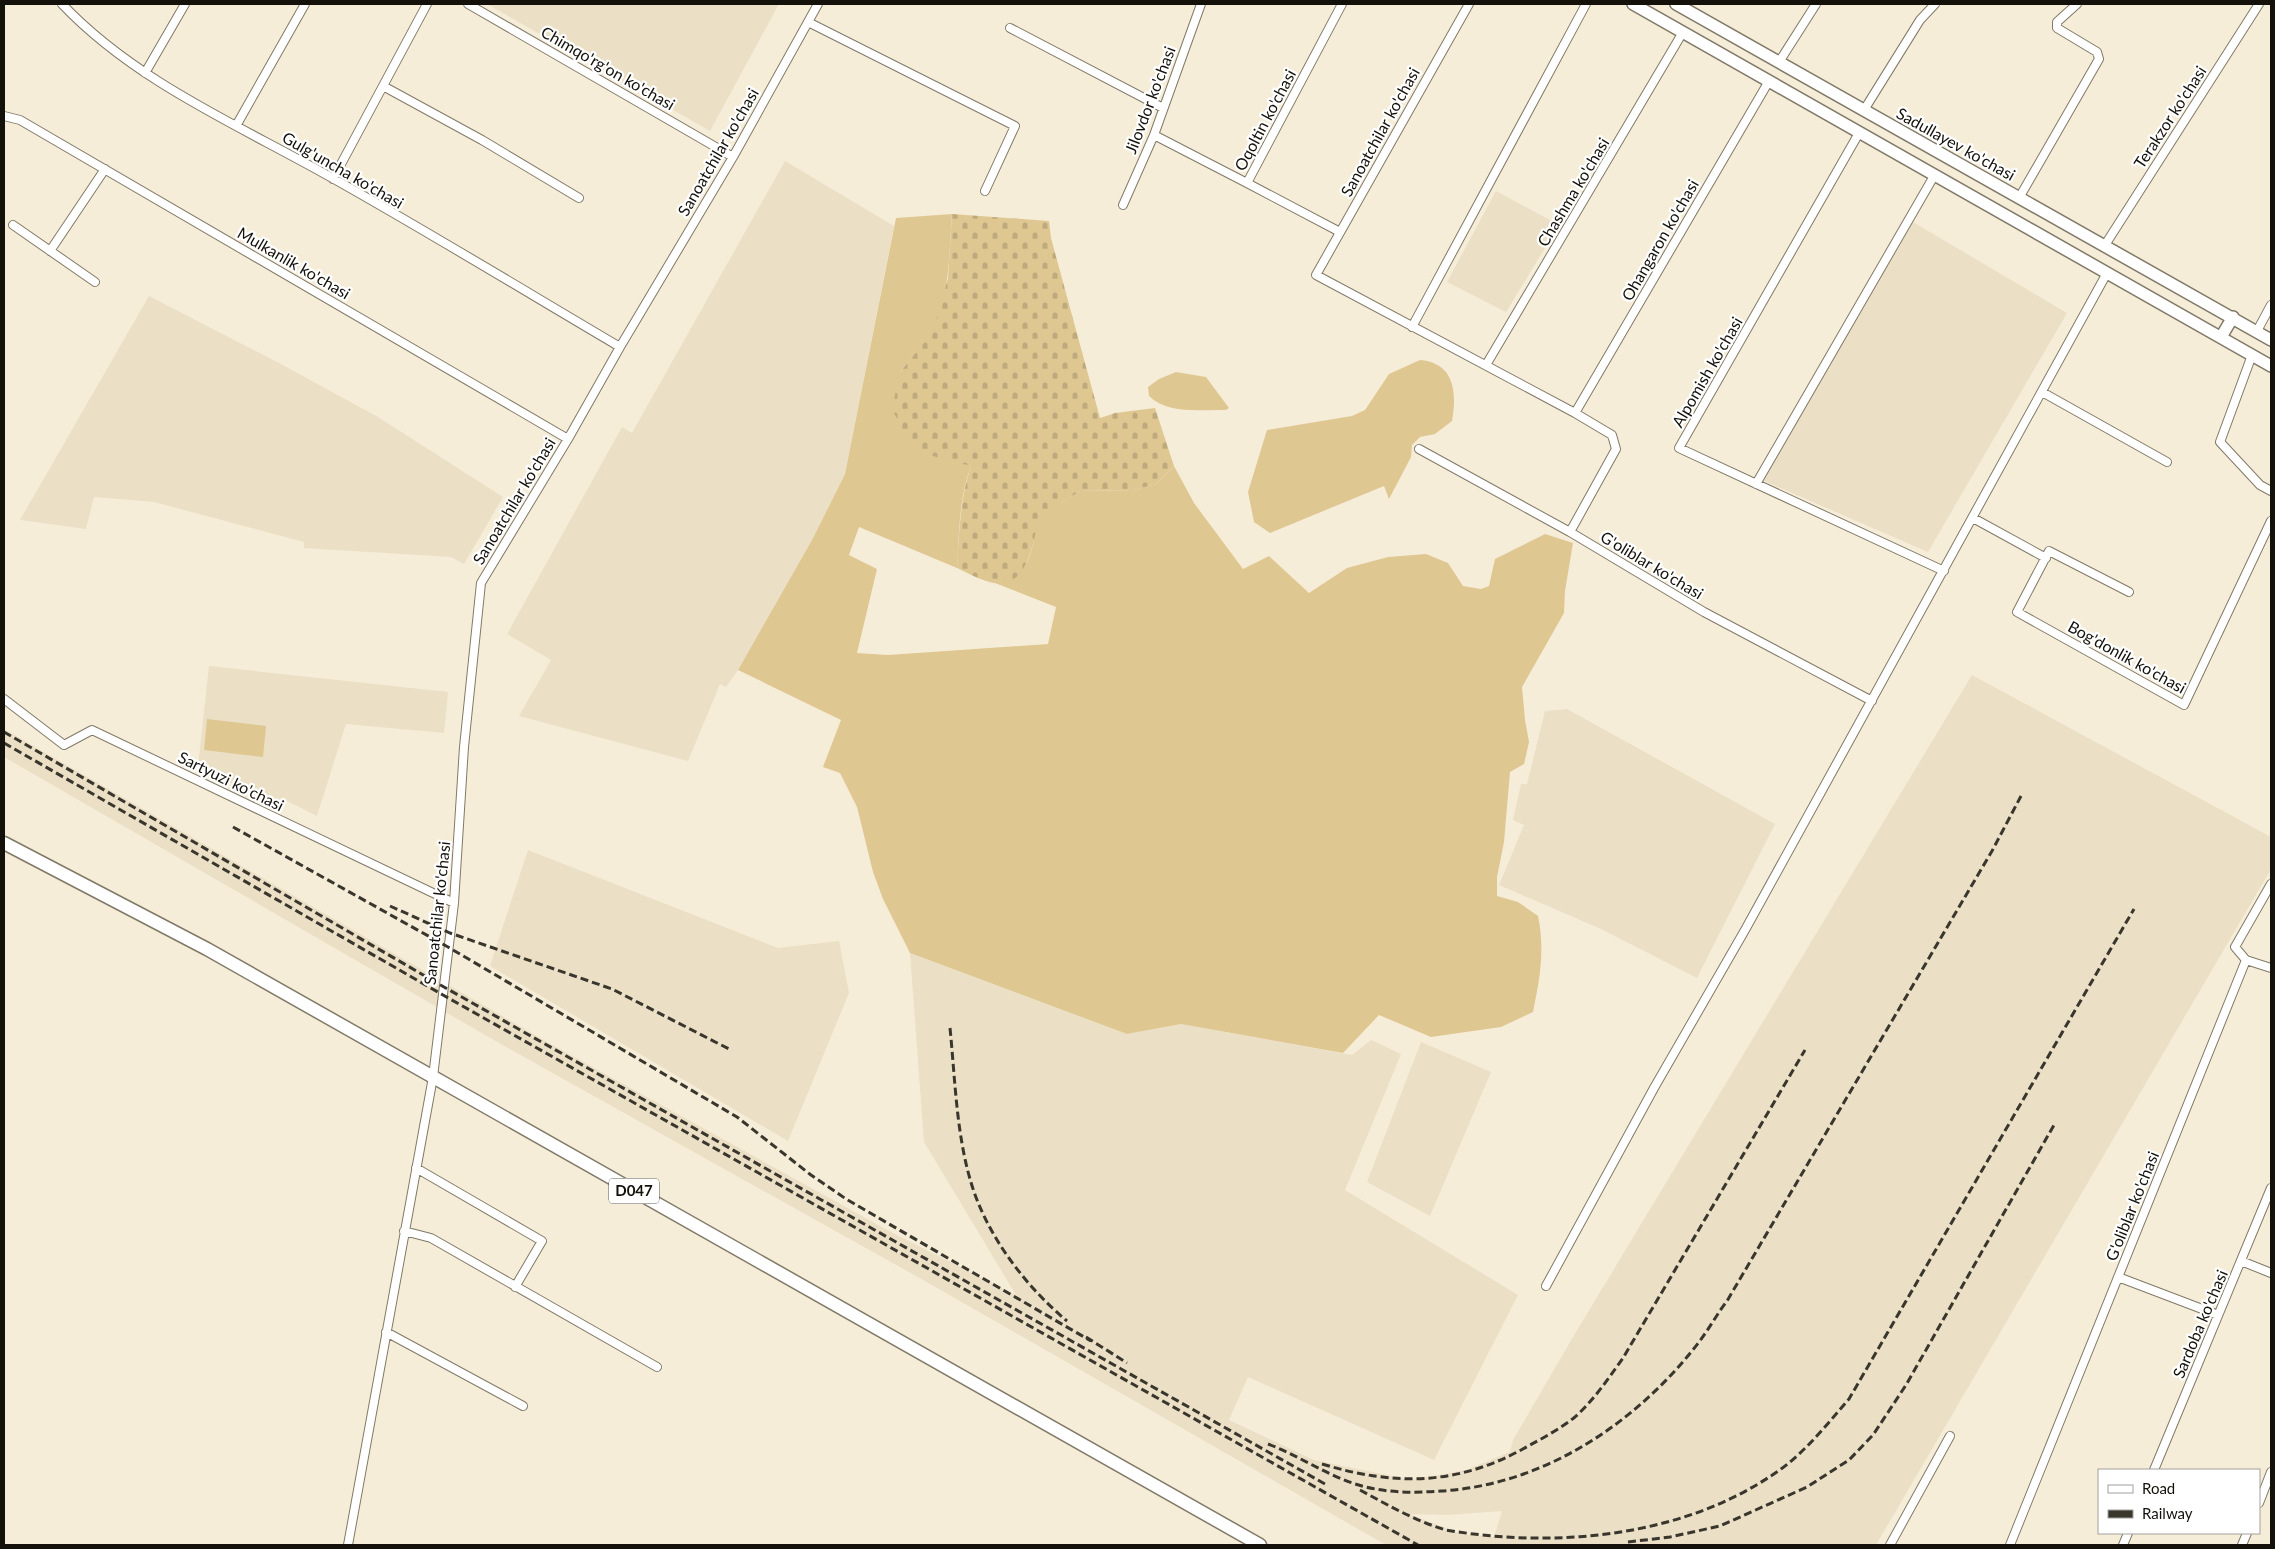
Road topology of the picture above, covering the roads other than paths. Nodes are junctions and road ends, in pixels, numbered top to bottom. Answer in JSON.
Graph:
{"nodes":[{"id":1,"x":62,"y":4,"type":"edge"},
{"id":2,"x":185,"y":4,"type":"edge"},
{"id":3,"x":305,"y":4,"type":"edge"},
{"id":4,"x":427,"y":4,"type":"edge"},
{"id":5,"x":468,"y":4,"type":"edge"},
{"id":6,"x":818,"y":4,"type":"edge"},
{"id":7,"x":1201,"y":4,"type":"edge"},
{"id":8,"x":1342,"y":4,"type":"edge"},
{"id":9,"x":1469,"y":4,"type":"edge"},
{"id":10,"x":1586,"y":4,"type":"edge"},
{"id":11,"x":1633,"y":4,"type":"edge"},
{"id":12,"x":1676,"y":4,"type":"edge"},
{"id":13,"x":1816,"y":4,"type":"edge"},
{"id":14,"x":1935,"y":4,"type":"edge"},
{"id":15,"x":2077,"y":4,"type":"edge"},
{"id":16,"x":2259,"y":4,"type":"edge"},
{"id":17,"x":808,"y":22,"type":"junction"},
{"id":18,"x":1010,"y":28,"type":"dead end"},
{"id":19,"x":1683,"y":32,"type":"junction"},
{"id":20,"x":1779,"y":62,"type":"junction"},
{"id":21,"x":144,"y":73,"type":"junction"},
{"id":22,"x":1769,"y":81,"type":"junction"},
{"id":23,"x":383,"y":86,"type":"junction"},
{"id":24,"x":1163,"y":108,"type":"junction"},
{"id":25,"x":1864,"y":110,"type":"junction"},
{"id":26,"x":4,"y":116,"type":"edge"},
{"id":27,"x":236,"y":126,"type":"junction"},
{"id":28,"x":1860,"y":133,"type":"junction"},
{"id":29,"x":1154,"y":135,"type":"junction"},
{"id":30,"x":733,"y":156,"type":"junction"},
{"id":31,"x":105,"y":169,"type":"junction"},
{"id":32,"x":1934,"y":176,"type":"junction"},
{"id":33,"x":334,"y":179,"type":"junction"},
{"id":34,"x":1247,"y":183,"type":"junction"},
{"id":35,"x":985,"y":191,"type":"dead end"},
{"id":36,"x":579,"y":198,"type":"dead end"},
{"id":37,"x":2019,"y":198,"type":"junction"},
{"id":38,"x":1122,"y":205,"type":"dead end"},
{"id":39,"x":13,"y":225,"type":"dead end"},
{"id":40,"x":1340,"y":232,"type":"junction"},
{"id":41,"x":2105,"y":245,"type":"junction"},
{"id":42,"x":50,"y":251,"type":"junction"},
{"id":43,"x":2107,"y":273,"type":"junction"},
{"id":44,"x":95,"y":282,"type":"dead end"},
{"id":45,"x":2271,"y":305,"type":"edge"},
{"id":46,"x":2233,"y":317,"type":"junction"},
{"id":47,"x":1412,"y":327,"type":"junction"},
{"id":48,"x":2257,"y":332,"type":"junction"},
{"id":49,"x":2221,"y":337,"type":"junction"},
{"id":50,"x":2271,"y":340,"type":"edge"},
{"id":51,"x":620,"y":347,"type":"junction"},
{"id":52,"x":2252,"y":354,"type":"junction"},
{"id":53,"x":1486,"y":365,"type":"junction"},
{"id":54,"x":2271,"y":366,"type":"edge"},
{"id":55,"x":2042,"y":392,"type":"junction"},
{"id":56,"x":1575,"y":413,"type":"junction"},
{"id":57,"x":568,"y":439,"type":"junction"},
{"id":58,"x":1419,"y":449,"type":"dead end"},
{"id":59,"x":2167,"y":462,"type":"dead end"},
{"id":60,"x":1756,"y":484,"type":"junction"},
{"id":61,"x":2271,"y":491,"type":"edge"},
{"id":62,"x":1973,"y":518,"type":"junction"},
{"id":63,"x":2271,"y":521,"type":"edge"},
{"id":64,"x":1570,"y":532,"type":"junction"},
{"id":65,"x":2046,"y":558,"type":"junction"},
{"id":66,"x":1944,"y":571,"type":"junction"},
{"id":67,"x":2129,"y":592,"type":"dead end"},
{"id":68,"x":4,"y":699,"type":"edge"},
{"id":69,"x":1872,"y":701,"type":"junction"},
{"id":70,"x":4,"y":843,"type":"edge"},
{"id":71,"x":2271,"y":884,"type":"edge"},
{"id":72,"x":454,"y":903,"type":"junction"},
{"id":73,"x":2246,"y":960,"type":"junction"},
{"id":74,"x":2271,"y":968,"type":"edge"},
{"id":75,"x":433,"y":1077,"type":"junction"},
{"id":76,"x":416,"y":1168,"type":"junction"},
{"id":77,"x":2271,"y":1188,"type":"edge"},
{"id":78,"x":404,"y":1231,"type":"junction"},
{"id":79,"x":2241,"y":1261,"type":"junction"},
{"id":80,"x":2271,"y":1274,"type":"edge"},
{"id":81,"x":2118,"y":1277,"type":"junction"},
{"id":82,"x":1546,"y":1286,"type":"dead end"},
{"id":83,"x":516,"y":1287,"type":"junction"},
{"id":84,"x":2218,"y":1316,"type":"junction"},
{"id":85,"x":386,"y":1332,"type":"junction"},
{"id":86,"x":657,"y":1367,"type":"dead end"},
{"id":87,"x":523,"y":1406,"type":"dead end"},
{"id":88,"x":1950,"y":1436,"type":"dead end"},
{"id":89,"x":2154,"y":1469,"type":"edge"},
{"id":90,"x":2271,"y":1472,"type":"edge"},
{"id":91,"x":2260,"y":1500,"type":"edge"},
{"id":92,"x":348,"y":1545,"type":"edge"},
{"id":93,"x":1260,"y":1545,"type":"edge"},
{"id":94,"x":1890,"y":1545,"type":"edge"},
{"id":95,"x":2010,"y":1545,"type":"edge"}],
"edges":[{"from":1,"to":21,"type":"street","name":"Gulg'uncha ko'chasi"},
{"from":2,"to":21,"type":"street"},
{"from":3,"to":27,"type":"street"},
{"from":4,"to":23,"type":"street"},
{"from":5,"to":30,"type":"street","name":"Chimqo'rg'on ko'chasi"},
{"from":6,"to":17,"type":"street","name":"Sanoatchilar ko'chasi"},
{"from":7,"to":24,"type":"street","name":"Jilovdor ko'chasi"},
{"from":8,"to":34,"type":"street","name":"Oqoltin ko'chasi"},
{"from":9,"to":40,"type":"street","name":"Sanoatchilar ko'chasi"},
{"from":10,"to":47,"type":"street"},
{"from":11,"to":19,"type":"main road"},
{"from":12,"to":20,"type":"main road","name":"Sadullayev ko'chasi"},
{"from":13,"to":20,"type":"street"},
{"from":14,"to":25,"type":"street"},
{"from":15,"to":37,"type":"street"},
{"from":16,"to":41,"type":"street","name":"Terakzor ko'chasi"},
{"from":17,"to":30,"type":"street","name":"Sanoatchilar ko'chasi"},
{"from":17,"to":35,"type":"street"},
{"from":18,"to":24,"type":"street"},
{"from":19,"to":22,"type":"main road"},
{"from":19,"to":53,"type":"street","name":"Chashma ko'chasi"},
{"from":20,"to":25,"type":"main road","name":"Sadullayev ko'chasi"},
{"from":21,"to":27,"type":"street","name":"Gulg'uncha ko'chasi"},
{"from":22,"to":28,"type":"main road"},
{"from":22,"to":56,"type":"street","name":"Ohangaron ko'chasi"},
{"from":23,"to":33,"type":"street"},
{"from":23,"to":36,"type":"street"},
{"from":24,"to":29,"type":"street","name":"Jilovdor ko'chasi"},
{"from":25,"to":37,"type":"main road","name":"Sadullayev ko'chasi"},
{"from":26,"to":31,"type":"street","name":"Mulkanlik ko'chasi"},
{"from":27,"to":33,"type":"street","name":"Gulg'uncha ko'chasi"},
{"from":28,"to":32,"type":"main road"},
{"from":28,"to":60,"type":"street","name":"Alpomish ko'chasi"},
{"from":29,"to":34,"type":"street","name":"Oqoltin ko'chasi"},
{"from":29,"to":38,"type":"street","name":"Jilovdor ko'chasi"},
{"from":30,"to":51,"type":"street","name":"Sanoatchilar ko'chasi"},
{"from":31,"to":42,"type":"street"},
{"from":31,"to":57,"type":"street","name":"Mulkanlik ko'chasi"},
{"from":32,"to":43,"type":"main road"},
{"from":32,"to":60,"type":"street"},
{"from":33,"to":51,"type":"street","name":"Gulg'uncha ko'chasi"},
{"from":34,"to":40,"type":"street"},
{"from":37,"to":41,"type":"main road","name":"Sadullayev ko'chasi"},
{"from":39,"to":42,"type":"street"},
{"from":40,"to":47,"type":"street","name":"Sanoatchilar ko'chasi"},
{"from":41,"to":46,"type":"main road","name":"Sadullayev ko'chasi"},
{"from":42,"to":44,"type":"street"},
{"from":43,"to":49,"type":"main road"},
{"from":43,"to":55,"type":"street"},
{"from":45,"to":48,"type":"street"},
{"from":46,"to":48,"type":"main road","name":"Sadullayev ko'chasi"},
{"from":46,"to":49,"type":"main road"},
{"from":47,"to":53,"type":"street"},
{"from":48,"to":50,"type":"main road","name":"Sadullayev ko'chasi"},
{"from":49,"to":52,"type":"main road"},
{"from":51,"to":57,"type":"street","name":"Sanoatchilar ko'chasi"},
{"from":52,"to":54,"type":"main road"},
{"from":52,"to":61,"type":"street"},
{"from":53,"to":56,"type":"street"},
{"from":55,"to":59,"type":"street"},
{"from":55,"to":62,"type":"street"},
{"from":56,"to":64,"type":"street"},
{"from":57,"to":72,"type":"street","name":"Sanoatchilar ko'chasi"},
{"from":58,"to":64,"type":"street","name":"G'oliblar ko'chasi"},
{"from":60,"to":66,"type":"street","name":"Alpomish ko'chasi"},
{"from":62,"to":65,"type":"street"},
{"from":62,"to":66,"type":"street"},
{"from":63,"to":65,"type":"street","name":"Bog'donlik ko'chasi"},
{"from":64,"to":69,"type":"street","name":"G'oliblar ko'chasi"},
{"from":65,"to":67,"type":"street"},
{"from":66,"to":69,"type":"street"},
{"from":68,"to":72,"type":"street","name":"Sartyuzi ko'chasi"},
{"from":69,"to":82,"type":"street"},
{"from":70,"to":75,"type":"main road","number":"D047"},
{"from":71,"to":73,"type":"street"},
{"from":72,"to":75,"type":"street","name":"Sanoatchilar ko'chasi"},
{"from":73,"to":74,"type":"street"},
{"from":73,"to":81,"type":"street","name":"G'oliblar ko'chasi"},
{"from":75,"to":76,"type":"street","name":"Sanoatchilar ko'chasi"},
{"from":75,"to":93,"type":"main road","number":"D047"},
{"from":76,"to":78,"type":"street","name":"Sanoatchilar ko'chasi"},
{"from":76,"to":83,"type":"street"},
{"from":77,"to":79,"type":"street","name":"Sardoba ko'chasi"},
{"from":78,"to":83,"type":"street"},
{"from":78,"to":85,"type":"street","name":"Sanoatchilar ko'chasi"},
{"from":79,"to":80,"type":"street"},
{"from":79,"to":84,"type":"street","name":"Sardoba ko'chasi"},
{"from":81,"to":84,"type":"street"},
{"from":81,"to":95,"type":"street","name":"G'oliblar ko'chasi"},
{"from":83,"to":86,"type":"street"},
{"from":84,"to":89,"type":"street","name":"Sardoba ko'chasi"},
{"from":85,"to":87,"type":"street"},
{"from":85,"to":92,"type":"street","name":"Sanoatchilar ko'chasi"},
{"from":88,"to":94,"type":"street"},
{"from":90,"to":91,"type":"street"}]}
